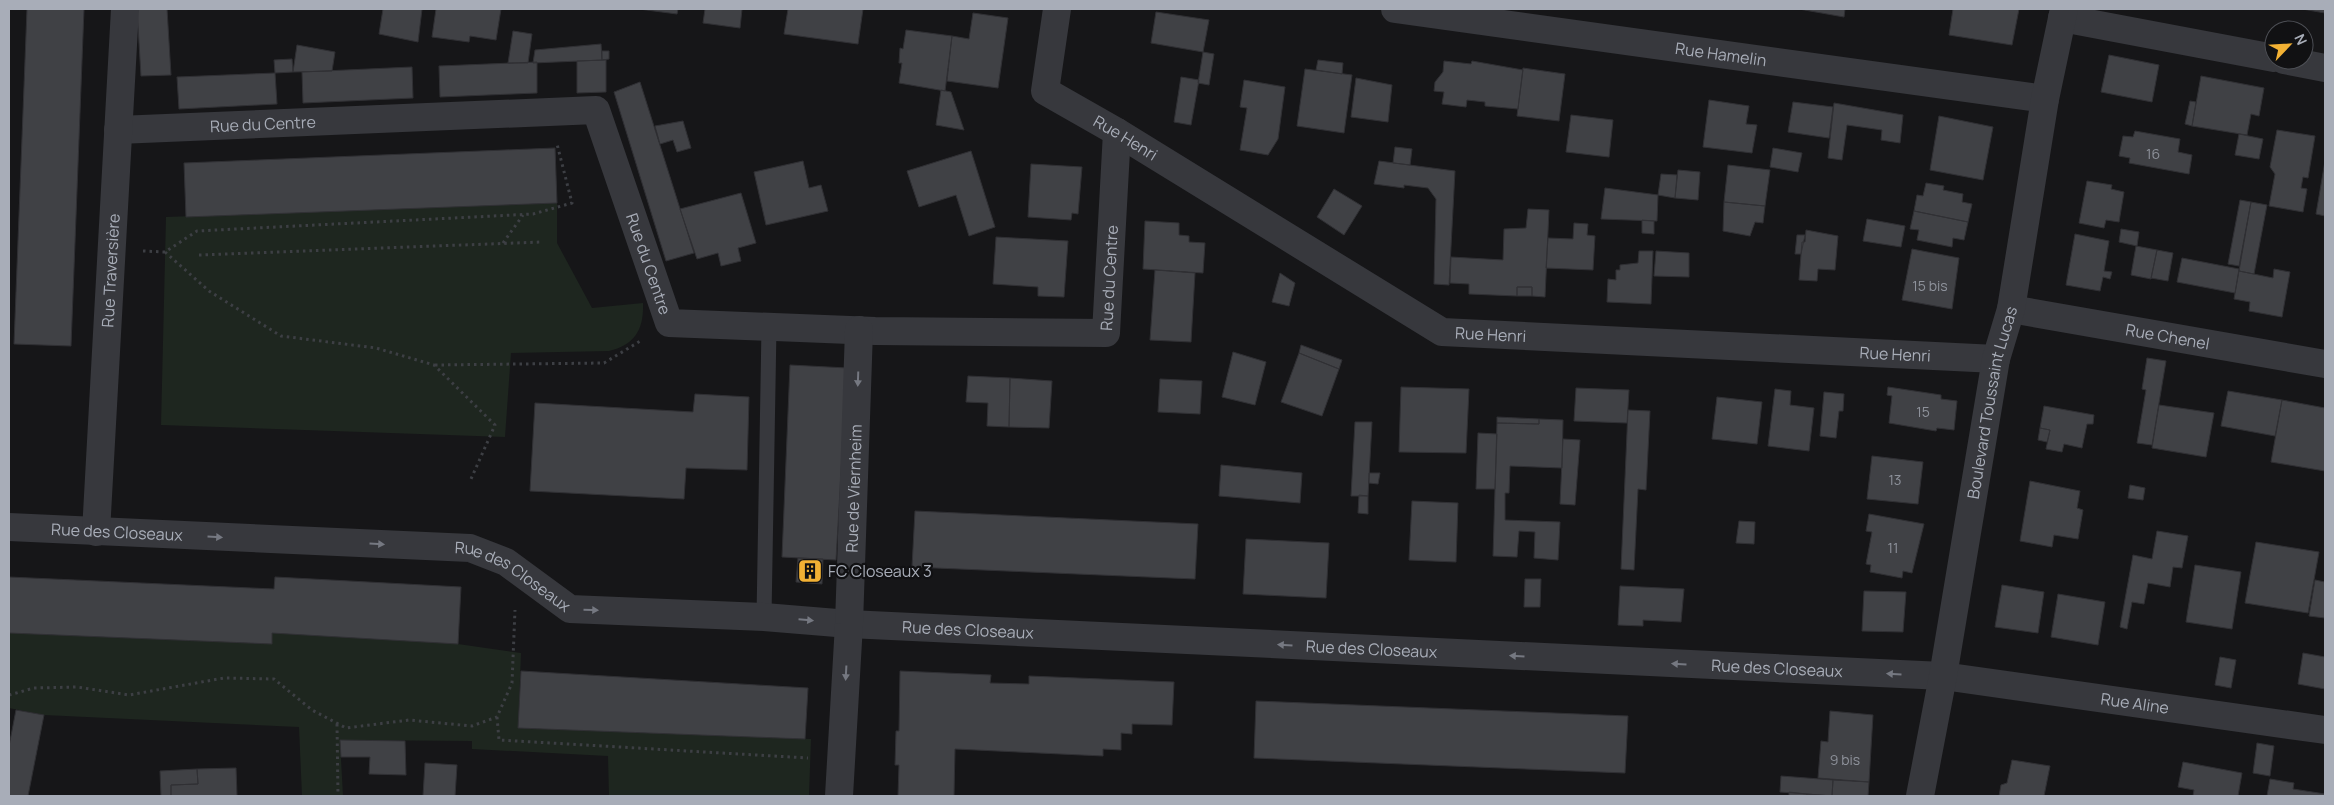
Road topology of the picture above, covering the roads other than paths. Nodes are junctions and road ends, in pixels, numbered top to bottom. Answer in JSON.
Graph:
{"nodes":[{"id":1,"x":125,"y":9,"type":"edge"},
{"id":2,"x":1057,"y":9,"type":"edge"},
{"id":3,"x":1396,"y":9,"type":"edge"},
{"id":4,"x":2063,"y":13,"type":"edge"},
{"id":5,"x":2264,"y":56,"type":"edge"},
{"id":6,"x":2045,"y":99,"type":"junction"},
{"id":7,"x":118,"y":130,"type":"junction"},
{"id":8,"x":1117,"y":132,"type":"junction"},
{"id":9,"x":2011,"y":308,"type":"junction"},
{"id":10,"x":769,"y":327,"type":"junction"},
{"id":11,"x":859,"y":330,"type":"junction"},
{"id":12,"x":1996,"y":359,"type":"junction"},
{"id":13,"x":2325,"y":364,"type":"edge"},
{"id":14,"x":9,"y":527,"type":"edge"},
{"id":15,"x":96,"y":532,"type":"junction"},
{"id":16,"x":764,"y":617,"type":"junction"},
{"id":17,"x":849,"y":624,"type":"junction"},
{"id":18,"x":1943,"y":676,"type":"junction"},
{"id":19,"x":2325,"y":730,"type":"edge"},
{"id":20,"x":839,"y":796,"type":"edge"},
{"id":21,"x":1920,"y":796,"type":"edge"}],
"edges":[{"from":1,"to":7,"type":"street","name":"Rue Traversière"},
{"from":2,"to":8,"type":"street","name":"Rue Henri"},
{"from":3,"to":6,"type":"street","name":"Rue Hamelin"},
{"from":4,"to":5,"type":"street"},
{"from":4,"to":6,"type":"street","name":"Boulevard Toussaint Lucas"},
{"from":6,"to":9,"type":"street","name":"Boulevard Toussaint Lucas"},
{"from":7,"to":10,"type":"street","name":"Rue du Centre"},
{"from":7,"to":15,"type":"street","name":"Rue Traversière"},
{"from":8,"to":11,"type":"street","name":"Rue du Centre"},
{"from":8,"to":12,"type":"street","name":"Rue Henri"},
{"from":9,"to":12,"type":"street","name":"Boulevard Toussaint Lucas"},
{"from":9,"to":13,"type":"street","name":"Rue Chenel"},
{"from":10,"to":11,"type":"street","name":"Rue du Centre"},
{"from":10,"to":16,"type":"lane"},
{"from":11,"to":17,"type":"street","name":"Rue de Viernheim","one_way":true},
{"from":12,"to":18,"type":"street","name":"Boulevard Toussaint Lucas"},
{"from":14,"to":15,"type":"street","name":"Rue des Closeaux"},
{"from":15,"to":16,"type":"street","name":"Rue des Closeaux","one_way":true},
{"from":16,"to":17,"type":"street","name":"Rue des Closeaux","one_way":true},
{"from":18,"to":17,"type":"street","name":"Rue des Closeaux","one_way":true},
{"from":17,"to":20,"type":"street","name":"Rue de Viernheim","one_way":true},
{"from":18,"to":19,"type":"street","name":"Rue Aline"},
{"from":18,"to":21,"type":"street","name":"Boulevard Toussaint Lucas"}]}
